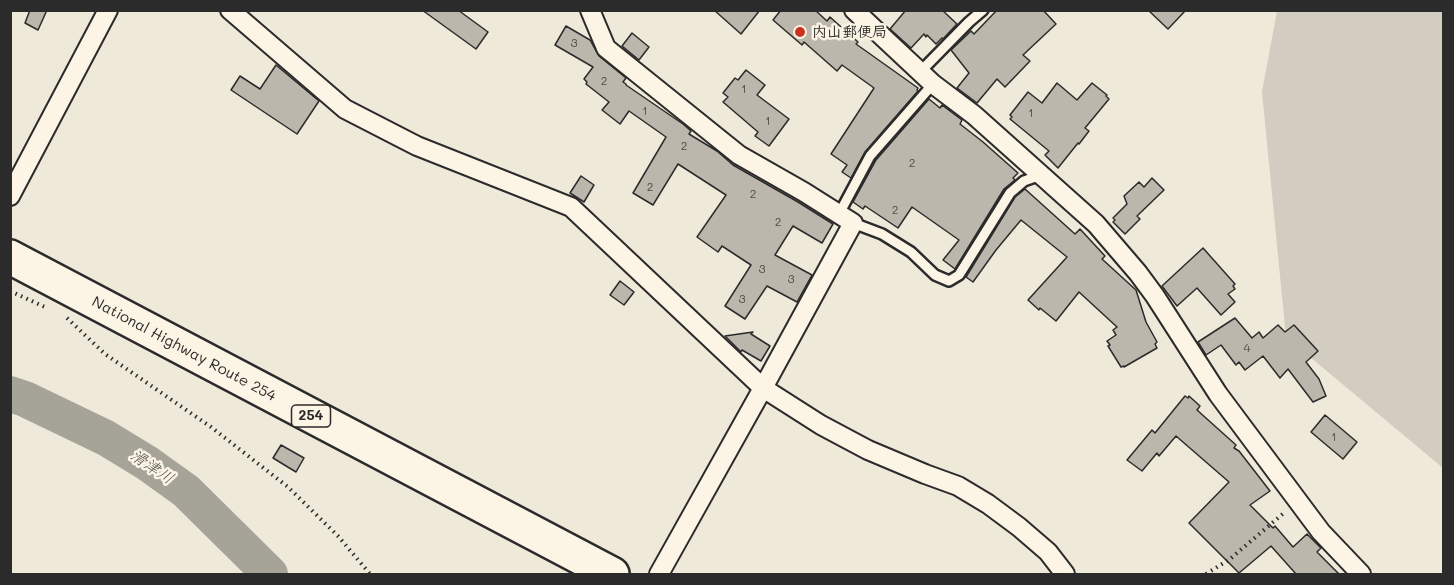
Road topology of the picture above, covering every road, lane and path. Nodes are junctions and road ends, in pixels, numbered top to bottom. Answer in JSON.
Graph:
{"nodes":[{"id":1,"x":108,"y":10,"type":"edge"},
{"id":2,"x":230,"y":10,"type":"edge"},
{"id":3,"x":590,"y":10,"type":"edge"},
{"id":4,"x":854,"y":10,"type":"edge"},
{"id":5,"x":983,"y":10,"type":"edge"},
{"id":6,"x":927,"y":78,"type":"junction"},
{"id":7,"x":1042,"y":175,"type":"junction"},
{"id":8,"x":10,"y":196,"type":"edge"},
{"id":9,"x":846,"y":218,"type":"junction"},
{"id":10,"x":10,"y":257,"type":"edge"},
{"id":11,"x":10,"y":291,"type":"edge"},
{"id":12,"x":59,"y":299,"type":"junction"},
{"id":13,"x":763,"y":388,"type":"junction"},
{"id":14,"x":1298,"y":501,"type":"junction"},
{"id":15,"x":370,"y":574,"type":"edge"},
{"id":16,"x":612,"y":574,"type":"edge"},
{"id":17,"x":659,"y":574,"type":"edge"},
{"id":18,"x":1065,"y":574,"type":"edge"},
{"id":19,"x":1206,"y":574,"type":"edge"},
{"id":20,"x":1361,"y":574,"type":"edge"}],
"edges":[{"from":1,"to":8,"type":"street"},
{"from":2,"to":13,"type":"street"},
{"from":3,"to":9,"type":"street"},
{"from":4,"to":6,"type":"street"},
{"from":5,"to":6,"type":"lane"},
{"from":6,"to":7,"type":"street"},
{"from":6,"to":9,"type":"lane"},
{"from":7,"to":9,"type":"lane"},
{"from":7,"to":14,"type":"street"},
{"from":9,"to":13,"type":"street"},
{"from":10,"to":12,"type":"highway","name":"National Highway Route 254","number":"254"},
{"from":11,"to":12,"type":"path"},
{"from":12,"to":15,"type":"path"},
{"from":12,"to":16,"type":"highway","name":"National Highway Route 254","number":"254"},
{"from":13,"to":17,"type":"street"},
{"from":13,"to":18,"type":"street"},
{"from":14,"to":19,"type":"path"},
{"from":14,"to":20,"type":"street"}]}
